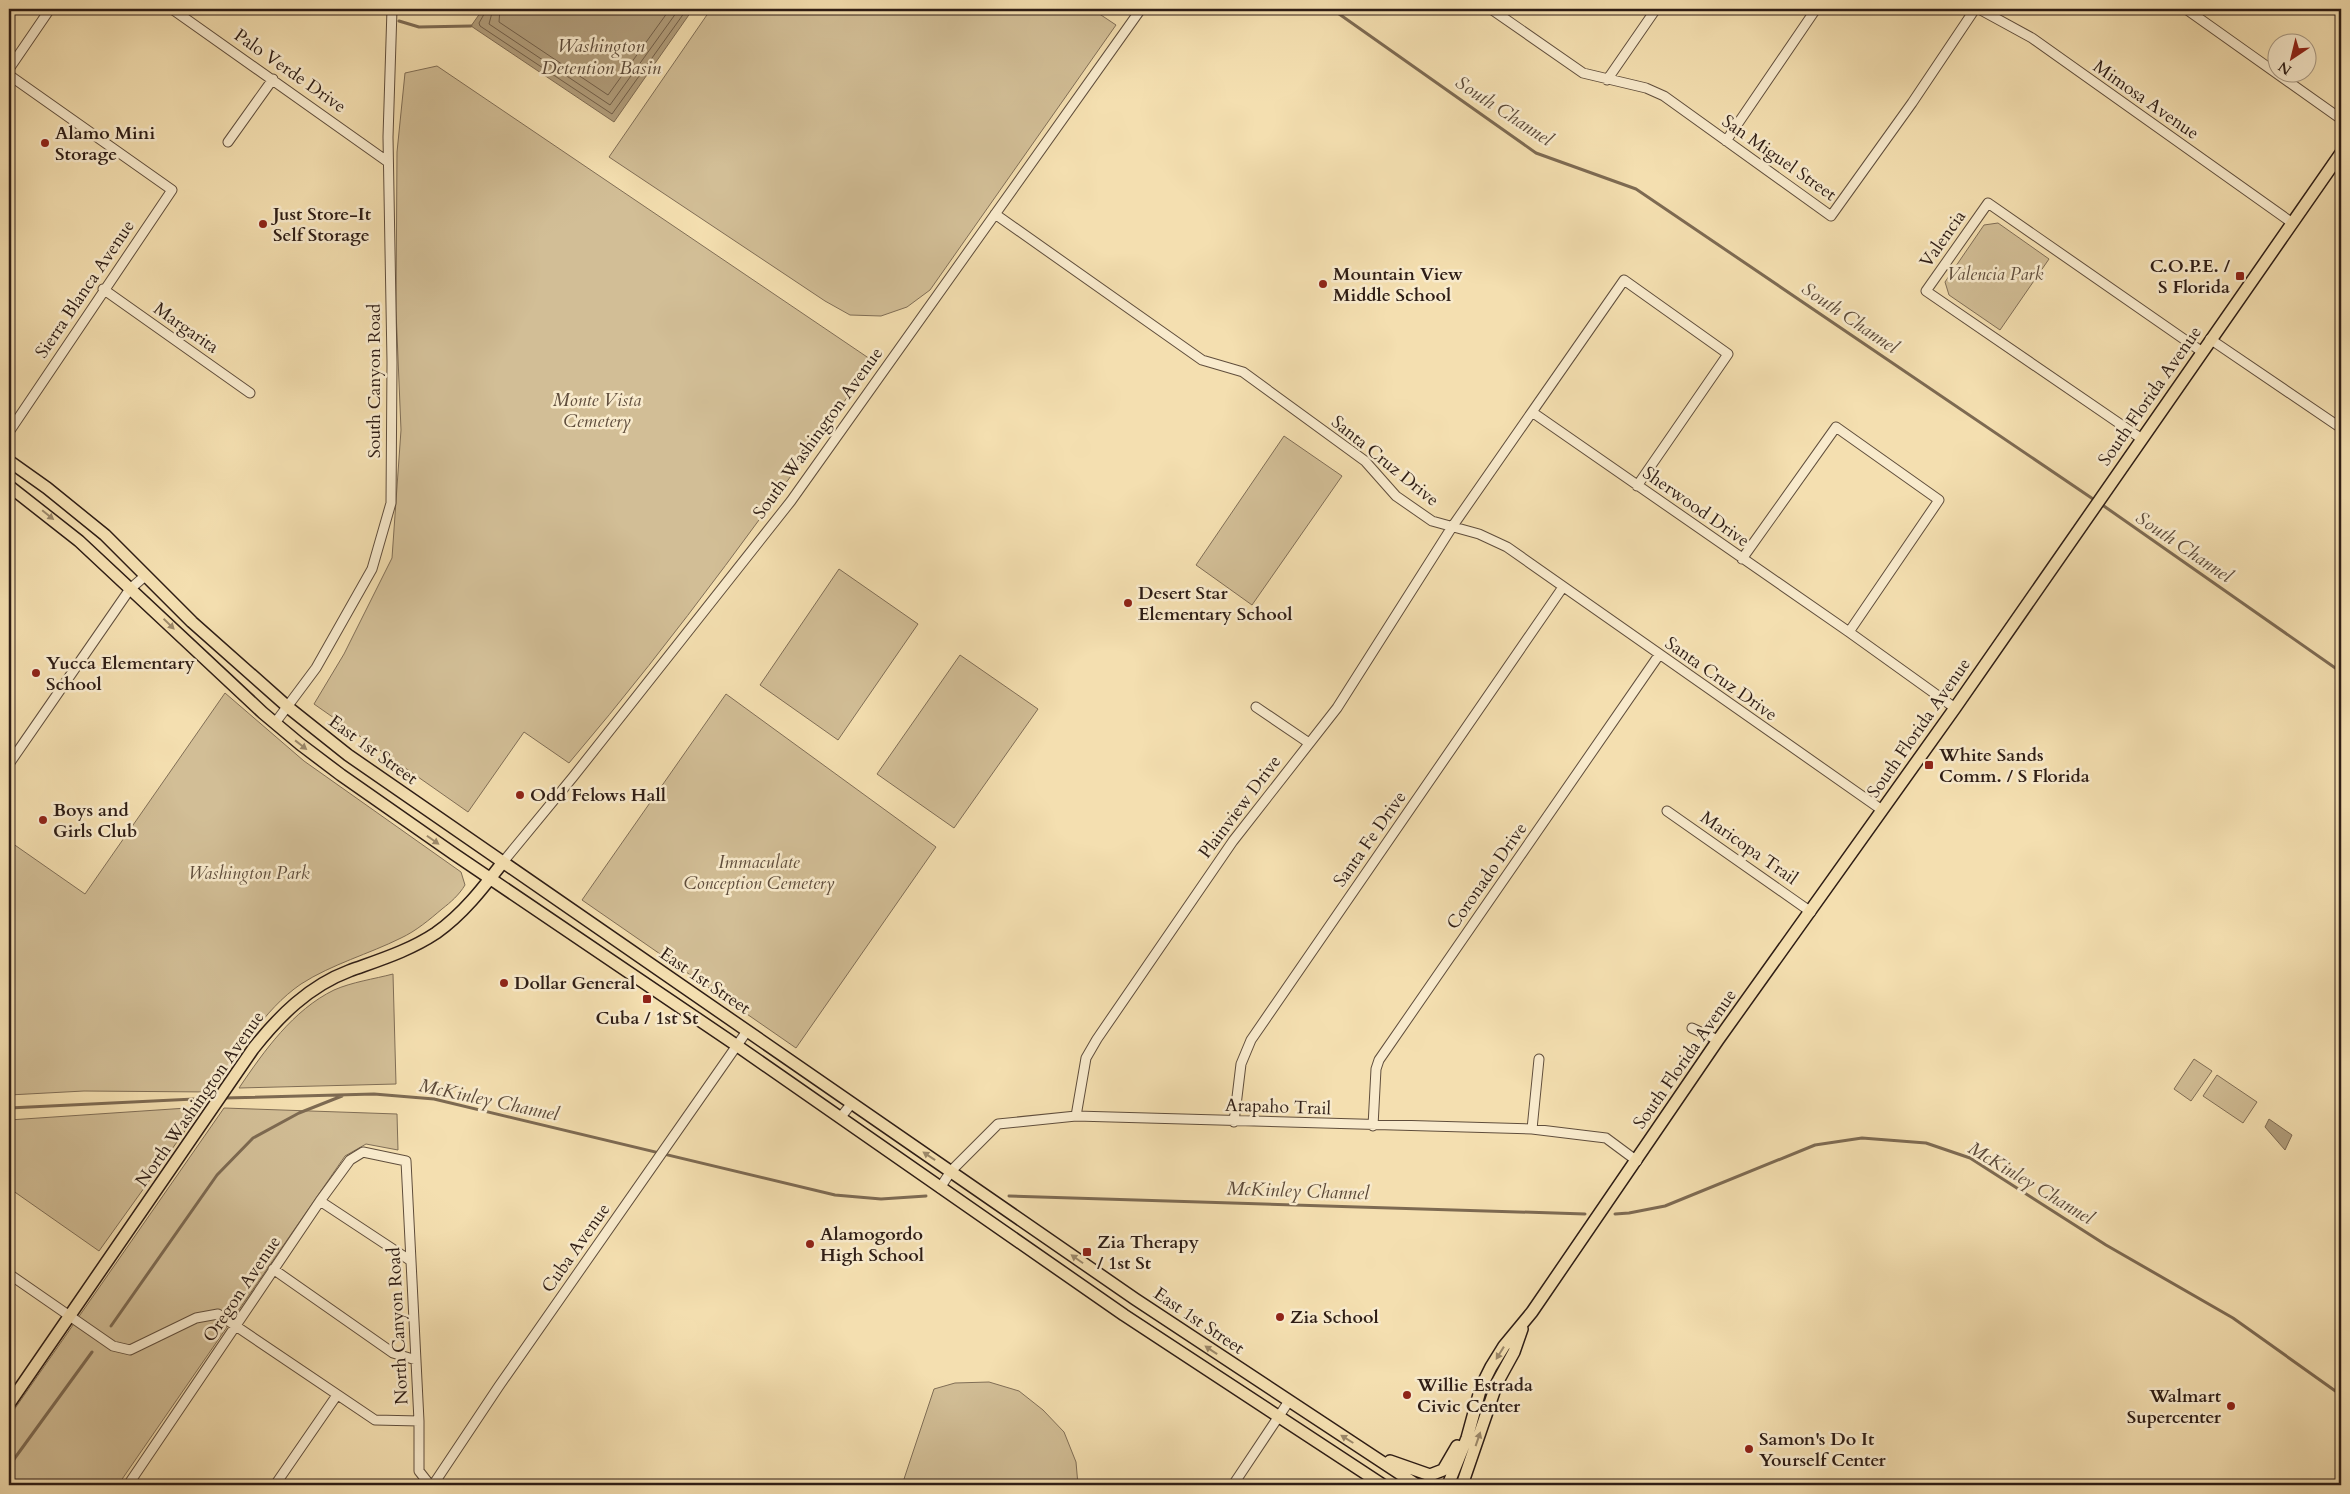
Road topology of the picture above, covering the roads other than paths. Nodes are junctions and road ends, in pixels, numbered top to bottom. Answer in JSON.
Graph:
{"nodes":[{"id":1,"x":50,"y":9,"type":"edge"},
{"id":2,"x":172,"y":9,"type":"edge"},
{"id":3,"x":392,"y":9,"type":"edge"},
{"id":4,"x":1141,"y":9,"type":"edge"},
{"id":5,"x":1491,"y":9,"type":"edge"},
{"id":6,"x":1656,"y":9,"type":"edge"},
{"id":7,"x":1816,"y":9,"type":"edge"},
{"id":8,"x":1975,"y":9,"type":"edge"},
{"id":9,"x":1979,"y":9,"type":"edge"},
{"id":10,"x":2186,"y":9,"type":"edge"},
{"id":11,"x":9,"y":69,"type":"edge"},
{"id":12,"x":9,"y":76,"type":"edge"},
{"id":13,"x":273,"y":78,"type":"junction"},
{"id":14,"x":1607,"y":80,"type":"junction"},
{"id":15,"x":2341,"y":119,"type":"edge"},
{"id":16,"x":1726,"y":141,"type":"junction"},
{"id":17,"x":228,"y":142,"type":"dead end"},
{"id":18,"x":2341,"y":153,"type":"edge"},
{"id":19,"x":388,"y":162,"type":"junction"},
{"id":20,"x":996,"y":214,"type":"junction"},
{"id":21,"x":2291,"y":222,"type":"junction"},
{"id":22,"x":103,"y":290,"type":"junction"},
{"id":23,"x":2210,"y":339,"type":"junction"},
{"id":24,"x":2201,"y":352,"type":"junction"},
{"id":25,"x":250,"y":393,"type":"dead end"},
{"id":26,"x":1532,"y":412,"type":"junction"},
{"id":27,"x":2341,"y":428,"type":"edge"},
{"id":28,"x":9,"y":432,"type":"edge"},
{"id":29,"x":2142,"y":439,"type":"junction"},
{"id":30,"x":9,"y":461,"type":"edge"},
{"id":31,"x":9,"y":486,"type":"edge"},
{"id":32,"x":1637,"y":486,"type":"junction"},
{"id":33,"x":1452,"y":527,"type":"junction"},
{"id":34,"x":1742,"y":559,"type":"junction"},
{"id":35,"x":145,"y":576,"type":"junction"},
{"id":36,"x":1563,"y":587,"type":"junction"},
{"id":37,"x":130,"y":589,"type":"junction"},
{"id":38,"x":1849,"y":632,"type":"junction"},
{"id":39,"x":1659,"y":655,"type":"junction"},
{"id":40,"x":1256,"y":707,"type":"dead end"},
{"id":41,"x":289,"y":708,"type":"junction"},
{"id":42,"x":1955,"y":708,"type":"junction"},
{"id":43,"x":275,"y":723,"type":"junction"},
{"id":44,"x":1309,"y":743,"type":"junction"},
{"id":45,"x":9,"y":764,"type":"edge"},
{"id":46,"x":1882,"y":810,"type":"junction"},
{"id":47,"x":1667,"y":811,"type":"dead end"},
{"id":48,"x":503,"y":862,"type":"junction"},
{"id":49,"x":491,"y":878,"type":"junction"},
{"id":50,"x":1811,"y":912,"type":"junction"},
{"id":51,"x":1692,"y":1028,"type":"dead end"},
{"id":52,"x":747,"y":1031,"type":"junction"},
{"id":53,"x":1718,"y":1040,"type":"junction"},
{"id":54,"x":736,"y":1045,"type":"junction"},
{"id":55,"x":1538,"y":1059,"type":"dead end"},
{"id":56,"x":852,"y":1103,"type":"junction"},
{"id":57,"x":1076,"y":1116,"type":"junction"},
{"id":58,"x":840,"y":1118,"type":"junction"},
{"id":59,"x":1234,"y":1122,"type":"junction"},
{"id":60,"x":1373,"y":1126,"type":"junction"},
{"id":61,"x":1532,"y":1130,"type":"junction"},
{"id":62,"x":406,"y":1161,"type":"joint"},
{"id":63,"x":1637,"y":1161,"type":"junction"},
{"id":64,"x":951,"y":1170,"type":"junction"},
{"id":65,"x":940,"y":1188,"type":"junction"},
{"id":66,"x":320,"y":1201,"type":"junction"},
{"id":67,"x":411,"y":1261,"type":"junction"},
{"id":68,"x":273,"y":1269,"type":"junction"},
{"id":69,"x":9,"y":1274,"type":"edge"},
{"id":70,"x":70,"y":1318,"type":"junction"},
{"id":71,"x":1524,"y":1323,"type":"junction"},
{"id":72,"x":236,"y":1326,"type":"junction"},
{"id":73,"x":416,"y":1360,"type":"junction"},
{"id":74,"x":1481,"y":1387,"type":"junction"},
{"id":75,"x":337,"y":1395,"type":"junction"},
{"id":76,"x":1289,"y":1402,"type":"junction"},
{"id":77,"x":9,"y":1404,"type":"edge"},
{"id":78,"x":1279,"y":1418,"type":"junction"},
{"id":79,"x":418,"y":1421,"type":"junction"},
{"id":80,"x":1370,"y":1453,"type":"junction"},
{"id":81,"x":128,"y":1485,"type":"edge"},
{"id":82,"x":275,"y":1485,"type":"edge"},
{"id":83,"x":431,"y":1485,"type":"edge"},
{"id":84,"x":1233,"y":1485,"type":"edge"},
{"id":85,"x":1384,"y":1485,"type":"edge"},
{"id":86,"x":1417,"y":1485,"type":"edge"},
{"id":87,"x":1448,"y":1485,"type":"edge"},
{"id":88,"x":1462,"y":1485,"type":"edge"}],
"edges":[{"from":1,"to":11,"type":"street"},
{"from":2,"to":13,"type":"street","name":"Palo Verde Drive"},
{"from":3,"to":19,"type":"street","name":"South Canyon Road"},
{"from":4,"to":20,"type":"street","name":"South Washington Avenue"},
{"from":5,"to":14,"type":"street","name":"San Miguel Street"},
{"from":6,"to":14,"type":"street"},
{"from":7,"to":16,"type":"street"},
{"from":8,"to":16,"type":"street","name":"San Miguel Street"},
{"from":9,"to":21,"type":"street","name":"Mimosa Avenue"},
{"from":10,"to":15,"type":"street"},
{"from":12,"to":22,"type":"street","name":"Sierra Blanca Avenue"},
{"from":13,"to":17,"type":"street"},
{"from":13,"to":19,"type":"street","name":"Palo Verde Drive"},
{"from":14,"to":16,"type":"street","name":"San Miguel Street"},
{"from":18,"to":21,"type":"main road","name":"South Florida Avenue"},
{"from":19,"to":41,"type":"street","name":"South Canyon Road"},
{"from":20,"to":33,"type":"street","name":"Santa Cruz Drive"},
{"from":20,"to":48,"type":"street","name":"South Washington Avenue"},
{"from":21,"to":23,"type":"main road","name":"South Florida Avenue"},
{"from":22,"to":25,"type":"street","name":"Margarita"},
{"from":22,"to":28,"type":"street","name":"Sierra Blanca Avenue"},
{"from":23,"to":24,"type":"main road","name":"South Florida Avenue"},
{"from":23,"to":27,"type":"street"},
{"from":24,"to":29,"type":"main road","name":"South Florida Avenue"},
{"from":24,"to":29,"type":"street","name":"Valencia"},
{"from":26,"to":32,"type":"street","name":"Sherwood Drive"},
{"from":26,"to":32,"type":"street"},
{"from":26,"to":33,"type":"street"},
{"from":29,"to":42,"type":"main road","name":"South Florida Avenue"},
{"from":30,"to":35,"type":"main road","name":"East 1st Street"},
{"from":31,"to":37,"type":"main road","name":"East 1st Street","one_way":true},
{"from":32,"to":34,"type":"street","name":"Sherwood Drive"},
{"from":33,"to":36,"type":"street","name":"Santa Cruz Drive"},
{"from":33,"to":44,"type":"street","name":"Plainview Drive"},
{"from":34,"to":38,"type":"street","name":"Sherwood Drive"},
{"from":34,"to":38,"type":"street"},
{"from":35,"to":37,"type":"street"},
{"from":35,"to":41,"type":"main road","name":"East 1st Street"},
{"from":36,"to":39,"type":"street","name":"Santa Cruz Drive"},
{"from":36,"to":59,"type":"street","name":"Santa Fe Drive"},
{"from":37,"to":43,"type":"main road","name":"East 1st Street","one_way":true},
{"from":37,"to":45,"type":"street"},
{"from":38,"to":42,"type":"street","name":"Sherwood Drive"},
{"from":39,"to":46,"type":"street","name":"Santa Cruz Drive"},
{"from":39,"to":60,"type":"street","name":"Coronado Drive"},
{"from":40,"to":44,"type":"street"},
{"from":41,"to":43,"type":"street","name":"South Canyon Road"},
{"from":41,"to":48,"type":"main road","name":"East 1st Street"},
{"from":42,"to":46,"type":"main road","name":"South Florida Avenue"},
{"from":43,"to":49,"type":"main road","name":"East 1st Street","one_way":true},
{"from":44,"to":57,"type":"street","name":"Plainview Drive"},
{"from":46,"to":50,"type":"main road","name":"South Florida Avenue"},
{"from":47,"to":50,"type":"street","name":"Maricopa Trail"},
{"from":48,"to":49,"type":"main road","name":"North Washington Avenue"},
{"from":48,"to":52,"type":"main road","name":"East 1st Street"},
{"from":49,"to":54,"type":"main road","name":"East 1st Street"},
{"from":49,"to":70,"type":"main road","name":"North Washington Avenue"},
{"from":50,"to":53,"type":"main road","name":"South Florida Avenue"},
{"from":51,"to":53,"type":"street"},
{"from":52,"to":54,"type":"street","name":"Cuba Avenue"},
{"from":52,"to":56,"type":"main road","name":"East 1st Street"},
{"from":53,"to":63,"type":"main road","name":"South Florida Avenue"},
{"from":54,"to":58,"type":"main road","name":"East 1st Street"},
{"from":54,"to":83,"type":"street","name":"Cuba Avenue"},
{"from":55,"to":61,"type":"street"},
{"from":56,"to":58,"type":"street"},
{"from":64,"to":56,"type":"main road","name":"East 1st Street","one_way":true},
{"from":57,"to":59,"type":"street","name":"Arapaho Trail"},
{"from":57,"to":64,"type":"street","name":"Arapaho Trail"},
{"from":58,"to":65,"type":"main road","name":"East 1st Street"},
{"from":59,"to":60,"type":"street","name":"Arapaho Trail"},
{"from":60,"to":61,"type":"street","name":"Arapaho Trail"},
{"from":61,"to":63,"type":"street","name":"Arapaho Trail"},
{"from":62,"to":66,"type":"street","name":"Oregon Avenue"},
{"from":62,"to":67,"type":"street","name":"North Canyon Road"},
{"from":63,"to":71,"type":"main road","name":"South Florida Avenue"},
{"from":64,"to":65,"type":"street","name":"Arapaho Trail"},
{"from":76,"to":64,"type":"main road","name":"East 1st Street","one_way":true},
{"from":65,"to":78,"type":"main road","name":"East 1st Street"},
{"from":66,"to":67,"type":"street"},
{"from":66,"to":68,"type":"street","name":"Oregon Avenue"},
{"from":67,"to":73,"type":"street","name":"North Canyon Road"},
{"from":68,"to":72,"type":"street","name":"Oregon Avenue"},
{"from":68,"to":73,"type":"street"},
{"from":69,"to":70,"type":"street"},
{"from":70,"to":72,"type":"street"},
{"from":70,"to":77,"type":"main road","name":"North Washington Avenue"},
{"from":71,"to":74,"type":"main road","name":"South Florida Avenue","one_way":true},
{"from":88,"to":71,"type":"main road","name":"South Florida Avenue","one_way":true},
{"from":72,"to":75,"type":"street"},
{"from":72,"to":81,"type":"street","name":"Oregon Avenue"},
{"from":73,"to":79,"type":"street","name":"North Canyon Road"},
{"from":74,"to":80,"type":"main road"},
{"from":74,"to":87,"type":"main road","name":"South Florida Avenue"},
{"from":75,"to":79,"type":"street"},
{"from":75,"to":82,"type":"street"},
{"from":76,"to":78,"type":"street"},
{"from":80,"to":76,"type":"main road","name":"East 1st Street","one_way":true},
{"from":78,"to":84,"type":"street"},
{"from":78,"to":85,"type":"main road","name":"East 1st Street"},
{"from":79,"to":83,"type":"street","name":"North Canyon Road"},
{"from":80,"to":86,"type":"main road","name":"East 1st Street"}]}
